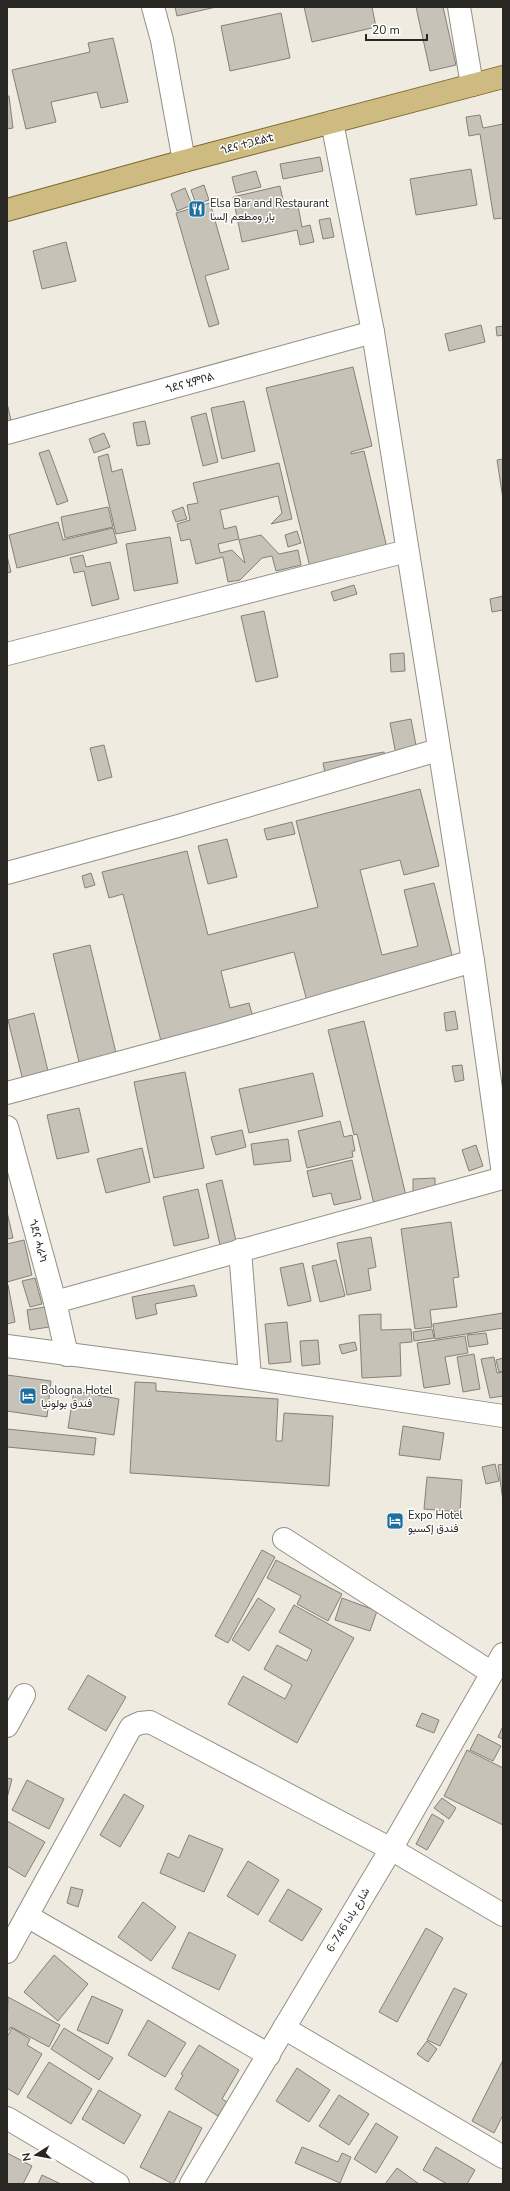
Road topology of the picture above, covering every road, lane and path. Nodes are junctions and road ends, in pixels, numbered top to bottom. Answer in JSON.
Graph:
{"nodes":[{"id":1,"x":153,"y":7,"type":"edge"},
{"id":2,"x":459,"y":7,"type":"edge"},
{"id":3,"x":492,"y":82,"type":"edge"},
{"id":4,"x":332,"y":122,"type":"junction"},
{"id":5,"x":184,"y":161,"type":"junction"},
{"id":6,"x":7,"y":210,"type":"edge"},
{"id":7,"x":373,"y":332,"type":"junction"},
{"id":8,"x":7,"y":433,"type":"edge"},
{"id":9,"x":407,"y":551,"type":"junction"},
{"id":10,"x":7,"y":654,"type":"edge"},
{"id":11,"x":438,"y":750,"type":"junction"},
{"id":12,"x":7,"y":873,"type":"edge"},
{"id":13,"x":473,"y":961,"type":"junction"},
{"id":14,"x":7,"y":1093,"type":"edge"},
{"id":15,"x":7,"y":1128,"type":"edge"},
{"id":16,"x":503,"y":1174,"type":"edge"},
{"id":17,"x":503,"y":1178,"type":"edge"},
{"id":18,"x":240,"y":1250,"type":"junction"},
{"id":19,"x":55,"y":1302,"type":"junction"},
{"id":20,"x":7,"y":1346,"type":"edge"},
{"id":21,"x":67,"y":1355,"type":"junction"},
{"id":22,"x":250,"y":1378,"type":"junction"},
{"id":23,"x":503,"y":1416,"type":"edge"},
{"id":24,"x":284,"y":1539,"type":"dead end"},
{"id":25,"x":503,"y":1654,"type":"edge"},
{"id":26,"x":492,"y":1673,"type":"junction"},
{"id":27,"x":24,"y":1694,"type":"dead end"},
{"id":28,"x":7,"y":1726,"type":"edge"},
{"id":29,"x":391,"y":1849,"type":"junction"},
{"id":30,"x":503,"y":1915,"type":"edge"},
{"id":31,"x":27,"y":1916,"type":"junction"},
{"id":32,"x":7,"y":1952,"type":"edge"},
{"id":33,"x":284,"y":2028,"type":"junction"},
{"id":34,"x":269,"y":2055,"type":"junction"},
{"id":35,"x":7,"y":2118,"type":"edge"},
{"id":36,"x":503,"y":2157,"type":"edge"},
{"id":37,"x":118,"y":2184,"type":"edge"},
{"id":38,"x":191,"y":2184,"type":"edge"}],
"edges":[{"from":1,"to":5,"type":"street"},
{"from":2,"to":3,"type":"street"},
{"from":3,"to":4,"type":"main road","name":"ጎደና ተጋደልቲ"},
{"from":4,"to":5,"type":"main road","name":"ጎደና ተጋደልቲ"},
{"from":4,"to":7,"type":"street"},
{"from":5,"to":6,"type":"main road","name":"ጎደና ተጋደልቲ"},
{"from":7,"to":8,"type":"street","name":"ጎደና ሂምቦል"},
{"from":7,"to":9,"type":"street"},
{"from":9,"to":10,"type":"street"},
{"from":9,"to":11,"type":"street"},
{"from":11,"to":12,"type":"street"},
{"from":11,"to":13,"type":"street"},
{"from":13,"to":14,"type":"street"},
{"from":13,"to":16,"type":"street"},
{"from":15,"to":19,"type":"street","name":"ጎደና ሓራካ"},
{"from":17,"to":18,"type":"street"},
{"from":18,"to":19,"type":"street"},
{"from":18,"to":22,"type":"street"},
{"from":19,"to":21,"type":"street","name":"ጎደና ሓራካ"},
{"from":20,"to":21,"type":"street"},
{"from":21,"to":22,"type":"street"},
{"from":22,"to":23,"type":"street"},
{"from":24,"to":26,"type":"street"},
{"from":25,"to":26,"type":"street","name":"شارع بادا 746-6"},
{"from":26,"to":29,"type":"street","name":"شارع بادا 746-6"},
{"from":27,"to":28,"type":"street"},
{"from":29,"to":30,"type":"street"},
{"from":29,"to":31,"type":"street"},
{"from":29,"to":33,"type":"street","name":"شارع بادا 746-6"},
{"from":31,"to":32,"type":"street"},
{"from":31,"to":34,"type":"street"},
{"from":33,"to":34,"type":"street","name":"شارع بادا 746-6"},
{"from":33,"to":36,"type":"street"},
{"from":34,"to":38,"type":"street","name":"شارع بادا 746-6"},
{"from":35,"to":37,"type":"street"}]}
